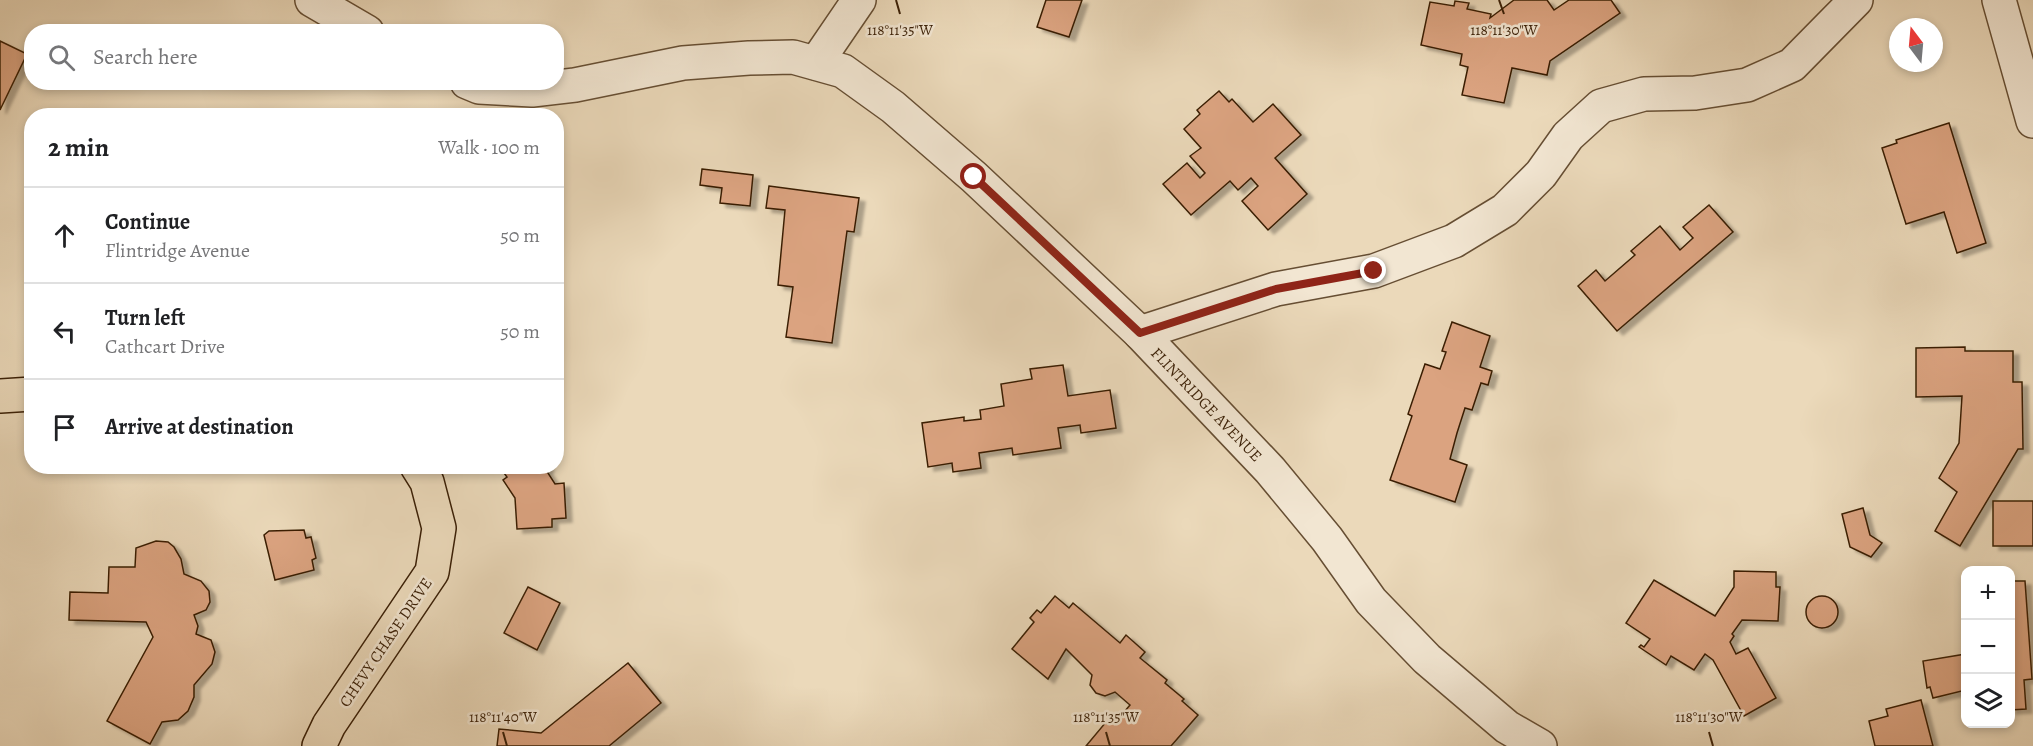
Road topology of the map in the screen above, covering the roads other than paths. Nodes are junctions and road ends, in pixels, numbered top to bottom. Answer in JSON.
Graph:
{"nodes":[{"id":1,"x":312,"y":0,"type":"edge"},
{"id":2,"x":859,"y":0,"type":"edge"},
{"id":3,"x":1856,"y":0,"type":"edge"},
{"id":4,"x":1999,"y":0,"type":"edge"},
{"id":5,"x":353,"y":24,"type":"edge"},
{"id":6,"x":816,"y":63,"type":"junction"},
{"id":7,"x":564,"y":86,"type":"edge"},
{"id":8,"x":2033,"y":121,"type":"edge"},
{"id":9,"x":1140,"y":333,"type":"junction"},
{"id":10,"x":24,"y":394,"type":"edge"},
{"id":11,"x":0,"y":396,"type":"edge"},
{"id":12,"x":422,"y":474,"type":"edge"},
{"id":13,"x":319,"y":746,"type":"edge"},
{"id":14,"x":1540,"y":746,"type":"edge"}],
"edges":[{"from":1,"to":5,"type":"street"},
{"from":2,"to":6,"type":"street"},
{"from":3,"to":9,"type":"street"},
{"from":4,"to":8,"type":"street"},
{"from":6,"to":7,"type":"street","name":"FLINTRIDGE AVENUE"},
{"from":6,"to":9,"type":"street","name":"FLINTRIDGE AVENUE"},
{"from":9,"to":14,"type":"street","name":"FLINTRIDGE AVENUE"},
{"from":10,"to":11,"type":"main road"},
{"from":12,"to":13,"type":"main road","name":"CHEVY CHASE DRIVE"}]}
